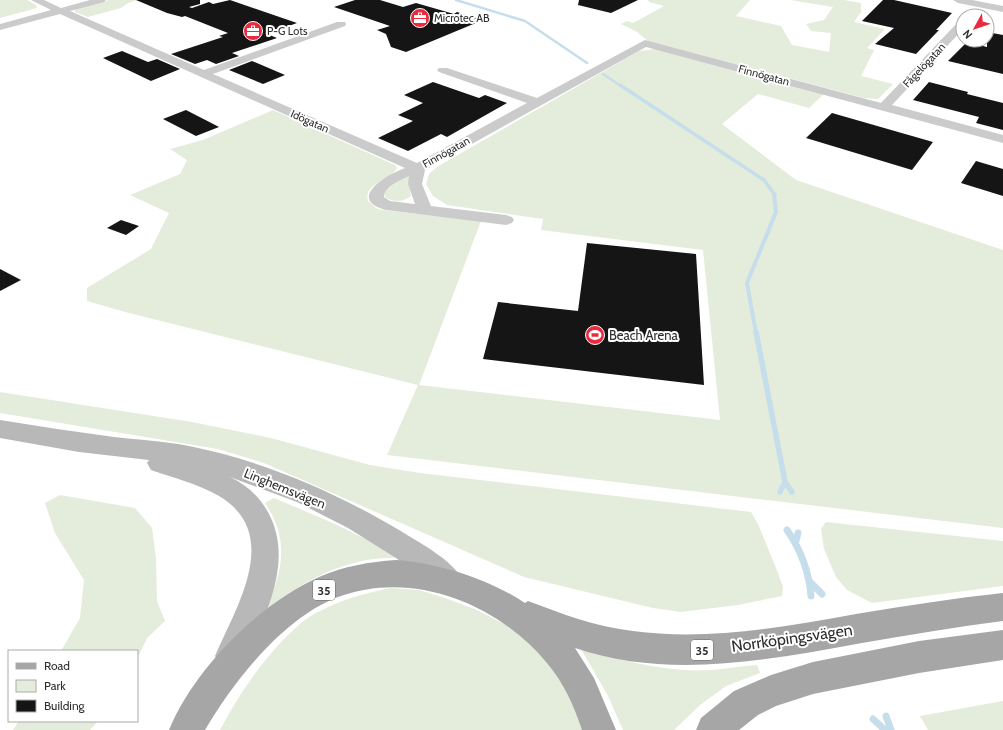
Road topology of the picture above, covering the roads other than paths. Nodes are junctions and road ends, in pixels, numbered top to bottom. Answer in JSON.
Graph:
{"nodes":[{"id":1,"x":36,"y":0,"type":"edge"},
{"id":2,"x":88,"y":0,"type":"edge"},
{"id":3,"x":101,"y":0,"type":"edge"},
{"id":4,"x":958,"y":0,"type":"edge"},
{"id":5,"x":980,"y":4,"type":"junction"},
{"id":6,"x":976,"y":8,"type":"edge"},
{"id":7,"x":1003,"y":9,"type":"edge"},
{"id":8,"x":57,"y":10,"type":"junction"},
{"id":9,"x":0,"y":23,"type":"edge"},
{"id":10,"x":341,"y":24,"type":"dead end"},
{"id":11,"x":0,"y":27,"type":"edge"},
{"id":12,"x":955,"y":32,"type":"edge"},
{"id":13,"x":443,"y":70,"type":"dead end"},
{"id":14,"x":202,"y":74,"type":"junction"},
{"id":15,"x":537,"y":102,"type":"junction"},
{"id":16,"x":884,"y":107,"type":"junction"},
{"id":17,"x":1003,"y":139,"type":"edge"},
{"id":18,"x":418,"y":168,"type":"junction"},
{"id":19,"x":424,"y":209,"type":"junction"},
{"id":20,"x":506,"y":220,"type":"dead end"},
{"id":21,"x":0,"y":429,"type":"edge"},
{"id":22,"x":101,"y":445,"type":"junction"},
{"id":23,"x":449,"y":583,"type":"junction"},
{"id":24,"x":1003,"y":606,"type":"edge"},
{"id":25,"x":512,"y":610,"type":"junction"},
{"id":26,"x":1003,"y":645,"type":"edge"},
{"id":27,"x":225,"y":670,"type":"junction"},
{"id":28,"x":186,"y":730,"type":"edge"},
{"id":29,"x":599,"y":730,"type":"edge"},
{"id":30,"x":713,"y":730,"type":"edge"}],
"edges":[{"from":1,"to":8,"type":"street","name":"Idögatan"},
{"from":2,"to":8,"type":"street"},
{"from":3,"to":8,"type":"street"},
{"from":4,"to":5,"type":"street"},
{"from":5,"to":6,"type":"street"},
{"from":5,"to":7,"type":"street"},
{"from":8,"to":9,"type":"street"},
{"from":8,"to":11,"type":"street"},
{"from":8,"to":14,"type":"street","name":"Idögatan"},
{"from":10,"to":14,"type":"street"},
{"from":12,"to":16,"type":"street","name":"Fågelögatan"},
{"from":13,"to":15,"type":"street"},
{"from":14,"to":18,"type":"street","name":"Idögatan"},
{"from":15,"to":16,"type":"street","name":"Finnögatan"},
{"from":15,"to":18,"type":"street","name":"Finnögatan"},
{"from":16,"to":17,"type":"street","name":"Finnögatan"},
{"from":18,"to":19,"type":"street","name":"Finnögatan"},
{"from":18,"to":19,"type":"street","name":"Finnögatan"},
{"from":19,"to":20,"type":"street","name":"Finnögatan"},
{"from":21,"to":22,"type":"main road","name":"Linghemsvägen"},
{"from":22,"to":23,"type":"main road","name":"Linghemsvägen"},
{"from":22,"to":27,"type":"main road","name":"Linghemsvägen"},
{"from":23,"to":25,"type":"main road","number":"35"},
{"from":23,"to":27,"type":"main road","number":"35"},
{"from":24,"to":25,"type":"main road","name":"Norrköpingsvägen","number":"35"},
{"from":25,"to":29,"type":"main road","number":"35"},
{"from":26,"to":30,"type":"main road"},
{"from":27,"to":28,"type":"main road","number":"35"}]}
